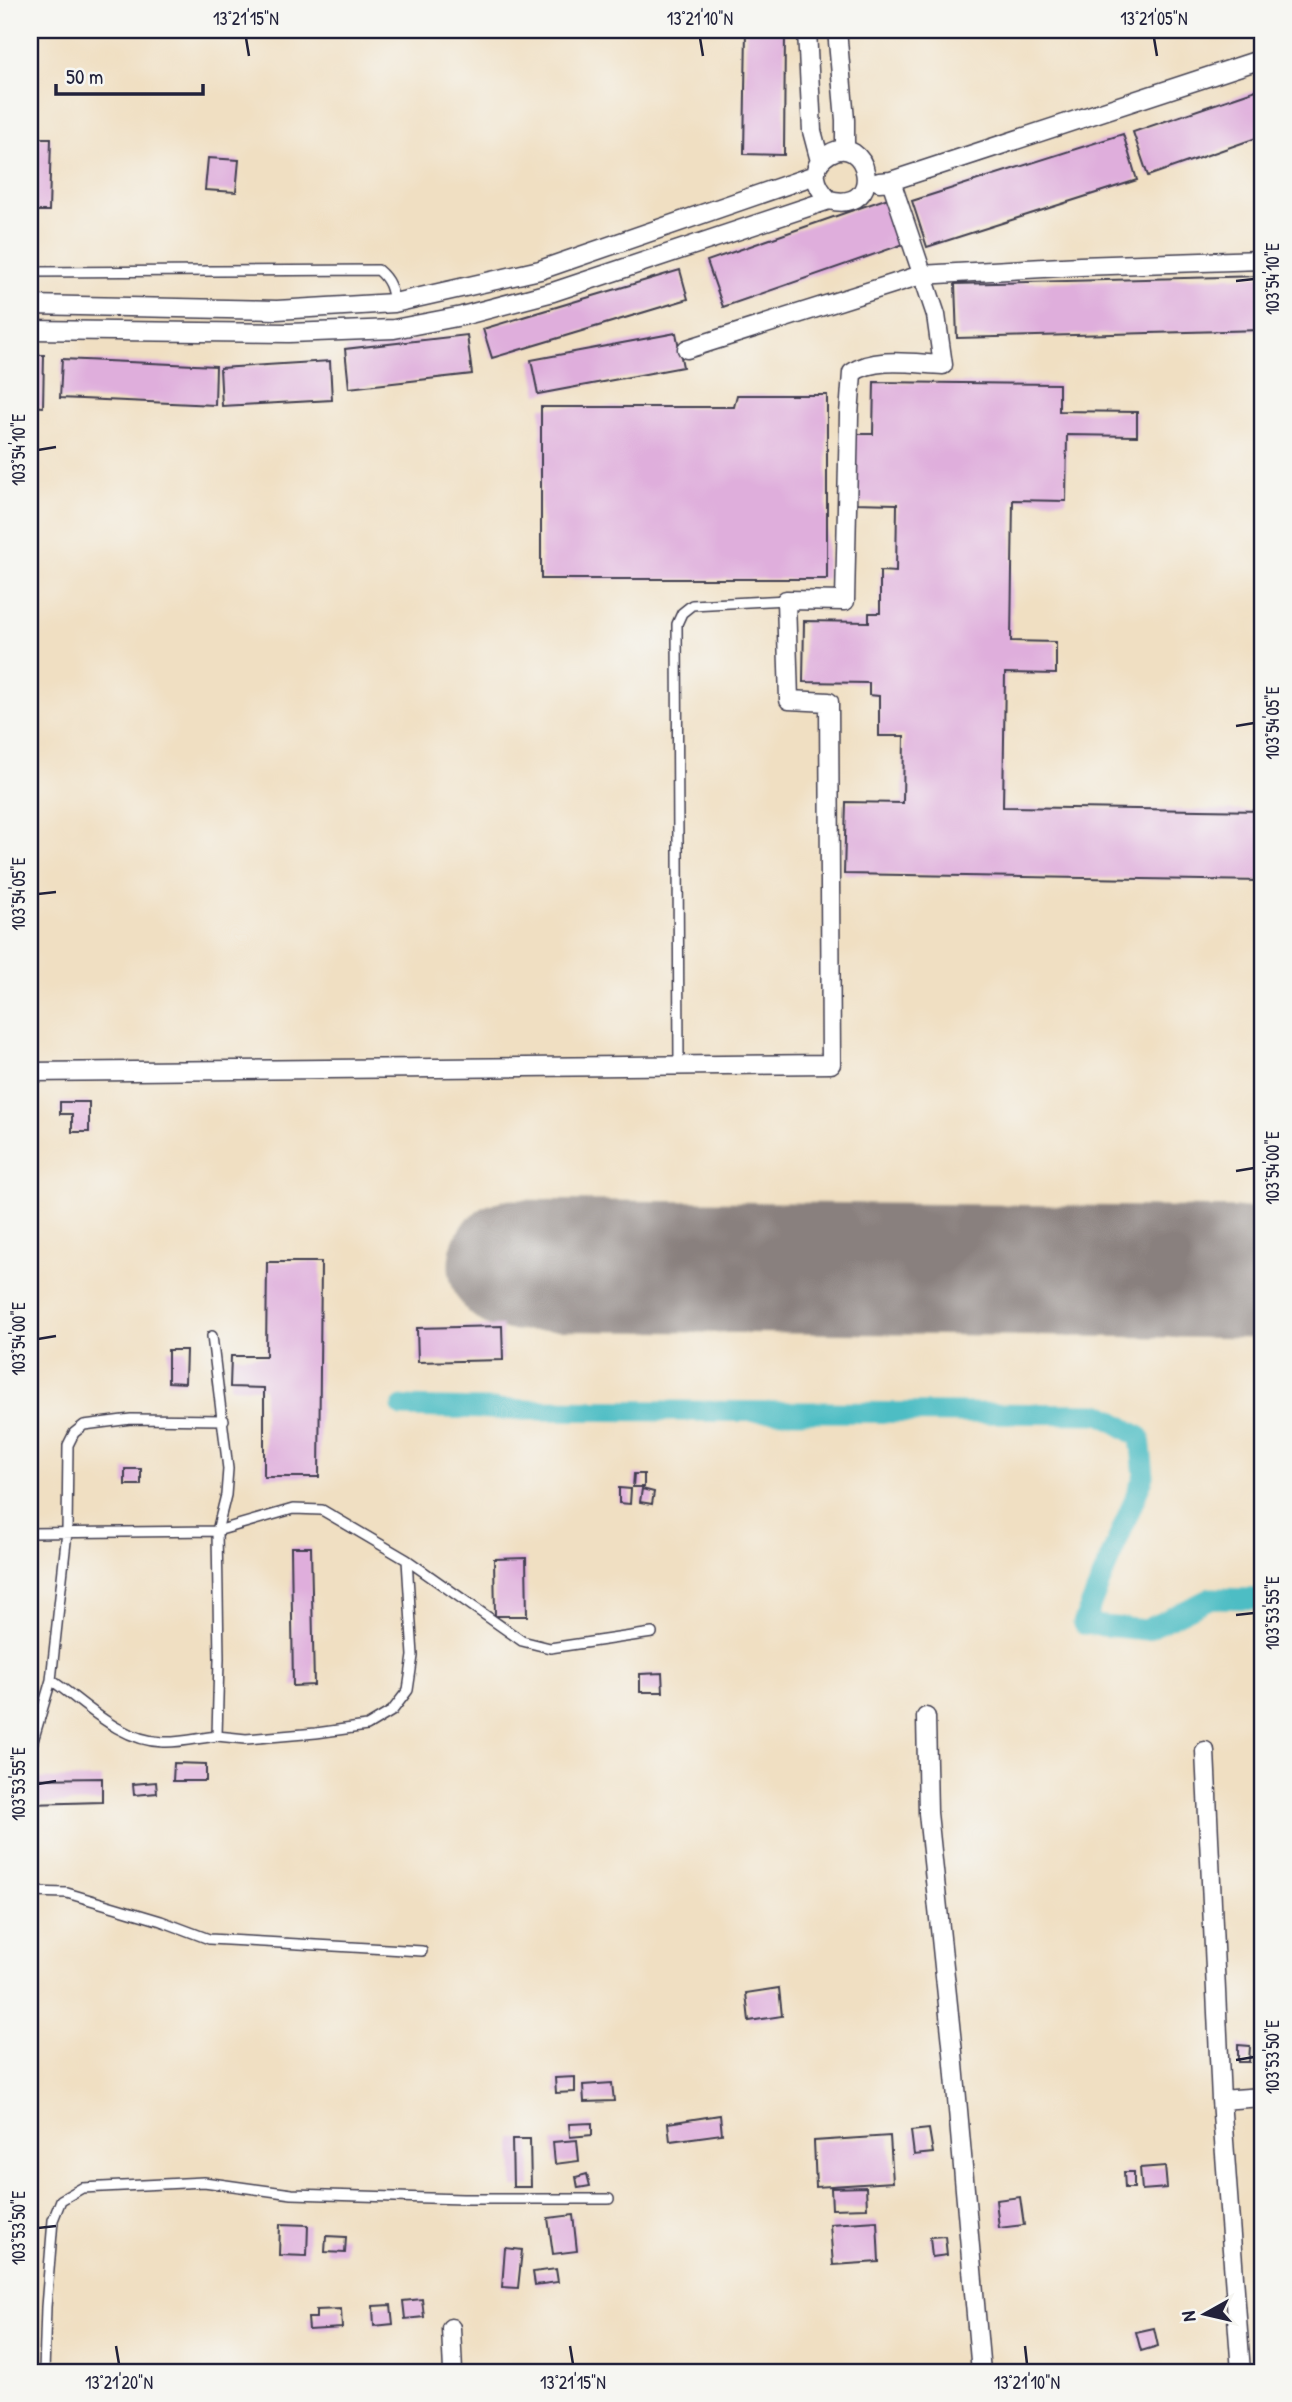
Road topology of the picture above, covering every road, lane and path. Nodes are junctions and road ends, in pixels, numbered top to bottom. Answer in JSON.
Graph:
{"nodes":[{"id":1,"x":807,"y":30,"type":"edge"},
{"id":2,"x":837,"y":30,"type":"edge"},
{"id":3,"x":1262,"y":59,"type":"edge"},
{"id":4,"x":845,"y":150,"type":"junction"},
{"id":5,"x":817,"y":168,"type":"junction"},
{"id":6,"x":891,"y":181,"type":"junction"},
{"id":7,"x":866,"y":183,"type":"junction"},
{"id":8,"x":829,"y":200,"type":"junction"},
{"id":9,"x":1262,"y":260,"type":"edge"},
{"id":10,"x":30,"y":272,"type":"edge"},
{"id":11,"x":921,"y":275,"type":"junction"},
{"id":12,"x":394,"y":303,"type":"junction"},
{"id":13,"x":30,"y":305,"type":"edge"},
{"id":14,"x":394,"y":329,"type":"junction"},
{"id":15,"x":30,"y":330,"type":"edge"},
{"id":16,"x":687,"y":349,"type":"dead end"},
{"id":17,"x":786,"y":600,"type":"junction"},
{"id":18,"x":679,"y":1066,"type":"junction"},
{"id":19,"x":30,"y":1072,"type":"edge"},
{"id":20,"x":212,"y":1336,"type":"dead end"},
{"id":21,"x":224,"y":1420,"type":"junction"},
{"id":22,"x":217,"y":1531,"type":"junction"},
{"id":23,"x":66,"y":1532,"type":"junction"},
{"id":24,"x":30,"y":1533,"type":"edge"},
{"id":25,"x":407,"y":1560,"type":"junction"},
{"id":26,"x":652,"y":1633,"type":"dead end"},
{"id":27,"x":51,"y":1680,"type":"junction"},
{"id":28,"x":926,"y":1717,"type":"dead end"},
{"id":29,"x":217,"y":1736,"type":"junction"},
{"id":30,"x":30,"y":1751,"type":"edge"},
{"id":31,"x":1205,"y":1751,"type":"dead end"},
{"id":32,"x":30,"y":1892,"type":"edge"},
{"id":33,"x":422,"y":1951,"type":"dead end"},
{"id":34,"x":1262,"y":2097,"type":"edge"},
{"id":35,"x":1221,"y":2100,"type":"junction"},
{"id":36,"x":609,"y":2199,"type":"dead end"},
{"id":37,"x":451,"y":2328,"type":"dead end"},
{"id":38,"x":44,"y":2372,"type":"edge"},
{"id":39,"x":453,"y":2372,"type":"edge"},
{"id":40,"x":981,"y":2372,"type":"edge"},
{"id":41,"x":1241,"y":2372,"type":"edge"}],
"edges":[{"from":1,"to":5,"type":"street"},
{"from":2,"to":4,"type":"street"},
{"from":3,"to":6,"type":"street"},
{"from":4,"to":5,"type":"street"},
{"from":4,"to":7,"type":"street"},
{"from":5,"to":8,"type":"street"},
{"from":5,"to":12,"type":"street"},
{"from":6,"to":7,"type":"street"},
{"from":6,"to":11,"type":"street"},
{"from":7,"to":8,"type":"street"},
{"from":8,"to":14,"type":"street"},
{"from":9,"to":11,"type":"street"},
{"from":10,"to":12,"type":"lane"},
{"from":11,"to":16,"type":"street"},
{"from":11,"to":17,"type":"street"},
{"from":12,"to":13,"type":"street"},
{"from":12,"to":14,"type":"street"},
{"from":14,"to":15,"type":"street"},
{"from":17,"to":18,"type":"lane"},
{"from":17,"to":18,"type":"street"},
{"from":18,"to":19,"type":"street"},
{"from":20,"to":21,"type":"lane"},
{"from":21,"to":22,"type":"lane"},
{"from":21,"to":23,"type":"lane"},
{"from":22,"to":23,"type":"lane"},
{"from":22,"to":25,"type":"lane"},
{"from":22,"to":29,"type":"lane"},
{"from":23,"to":24,"type":"lane"},
{"from":23,"to":27,"type":"lane"},
{"from":25,"to":26,"type":"lane"},
{"from":25,"to":29,"type":"lane"},
{"from":27,"to":29,"type":"lane"},
{"from":27,"to":30,"type":"lane"},
{"from":28,"to":40,"type":"street"},
{"from":31,"to":35,"type":"street"},
{"from":32,"to":33,"type":"lane"},
{"from":34,"to":35,"type":"street"},
{"from":35,"to":41,"type":"street"},
{"from":36,"to":38,"type":"lane"},
{"from":37,"to":39,"type":"street"}]}
